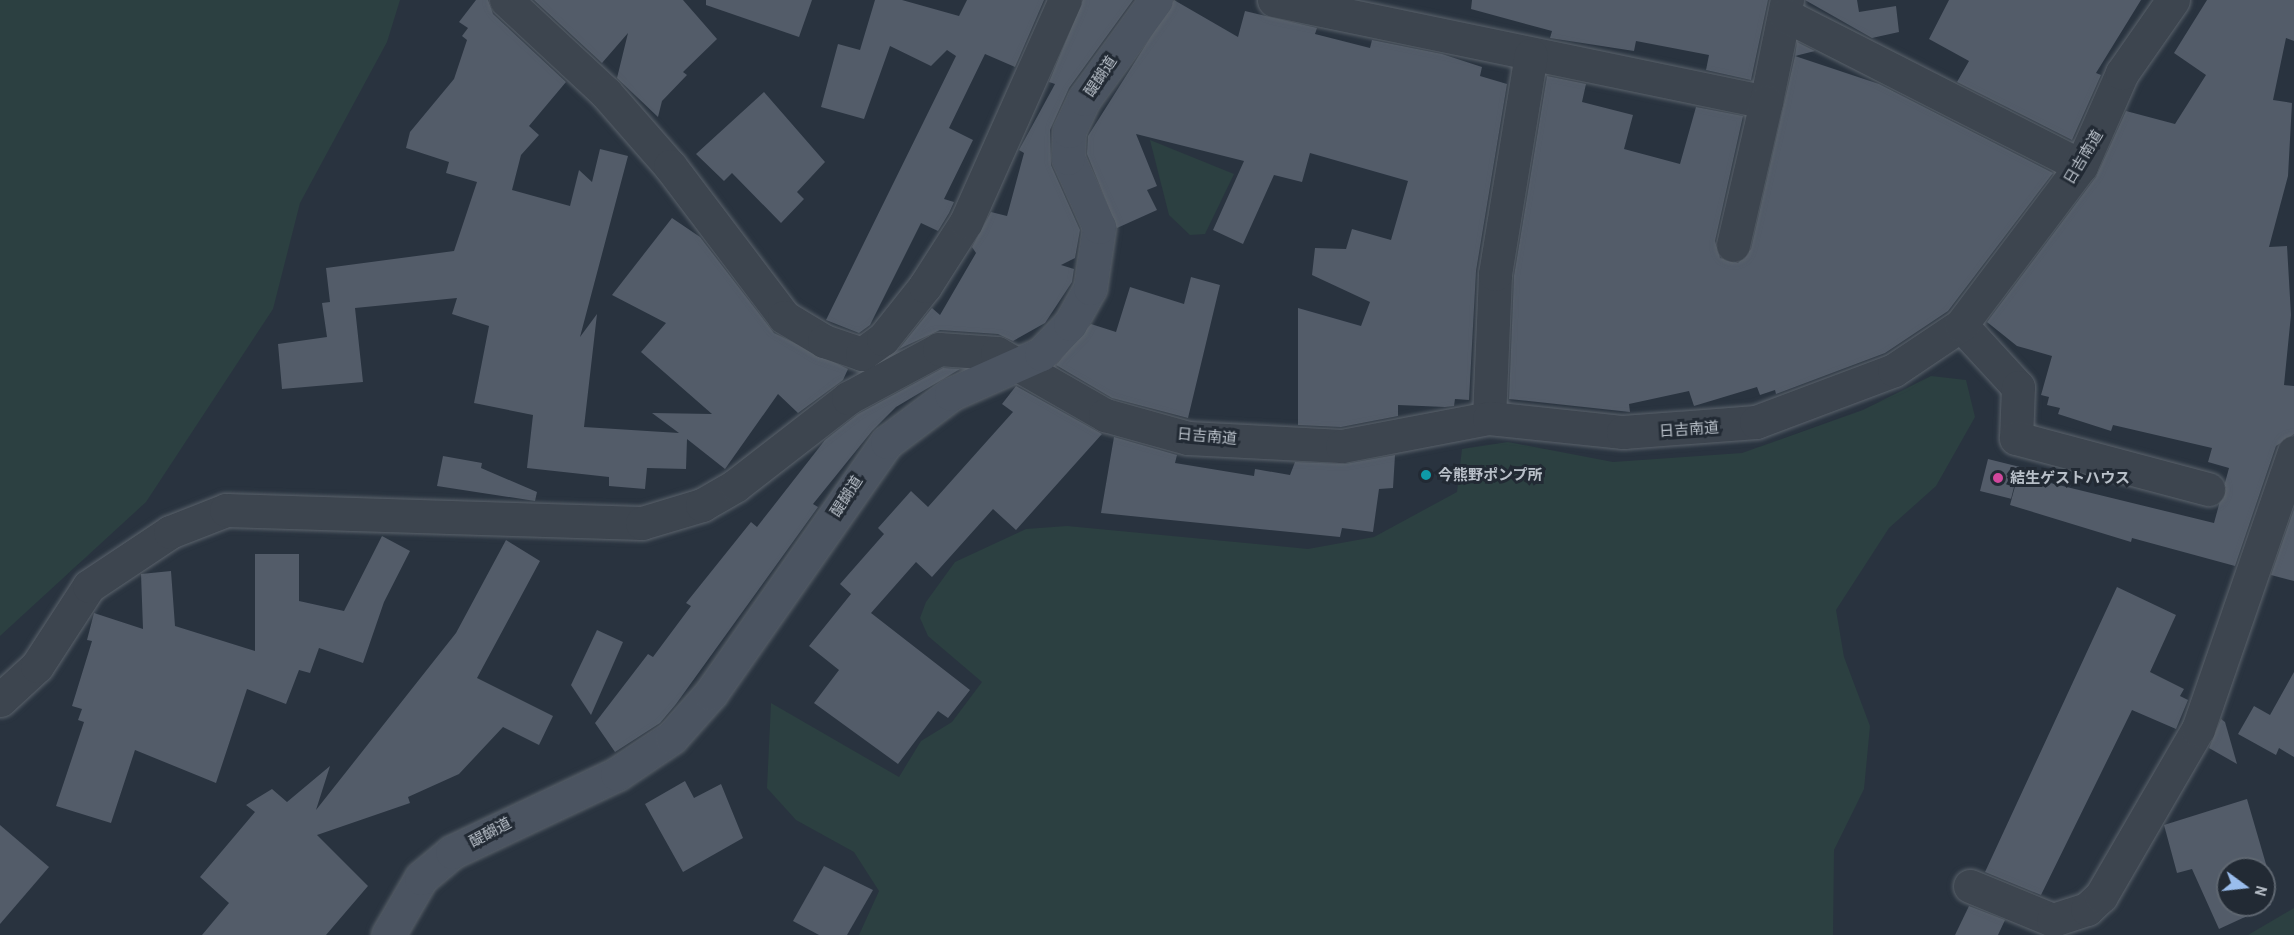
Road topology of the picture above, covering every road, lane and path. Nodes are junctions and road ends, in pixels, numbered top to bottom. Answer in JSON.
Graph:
{"nodes":[{"id":1,"x":506,"y":0,"type":"edge"},
{"id":2,"x":1065,"y":0,"type":"edge"},
{"id":3,"x":1156,"y":0,"type":"edge"},
{"id":4,"x":1274,"y":0,"type":"edge"},
{"id":5,"x":2173,"y":0,"type":"edge"},
{"id":6,"x":1786,"y":8,"type":"edge"},
{"id":7,"x":1532,"y":55,"type":"junction"},
{"id":8,"x":1766,"y":102,"type":"junction"},
{"id":9,"x":2081,"y":166,"type":"junction"},
{"id":10,"x":1733,"y":244,"type":"dead end"},
{"id":11,"x":1961,"y":325,"type":"junction"},
{"id":12,"x":1023,"y":365,"type":"junction"},
{"id":13,"x":1489,"y":418,"type":"junction"},
{"id":14,"x":2294,"y":453,"type":"edge"},
{"id":15,"x":2208,"y":489,"type":"dead end"},
{"id":16,"x":0,"y":700,"type":"edge"},
{"id":17,"x":1970,"y":886,"type":"dead end"},
{"id":18,"x":388,"y":935,"type":"edge"}],
"edges":[{"from":1,"to":2,"type":"street"},
{"from":3,"to":12,"type":"main road","name":"醍醐道"},
{"from":4,"to":7,"type":"street"},
{"from":5,"to":9,"type":"street","name":"日吉南道"},
{"from":6,"to":8,"type":"street"},
{"from":6,"to":9,"type":"street"},
{"from":7,"to":8,"type":"street"},
{"from":7,"to":13,"type":"street"},
{"from":8,"to":10,"type":"street"},
{"from":9,"to":11,"type":"street","name":"日吉南道"},
{"from":11,"to":13,"type":"street","name":"日吉南道"},
{"from":11,"to":15,"type":"street"},
{"from":12,"to":13,"type":"street","name":"日吉南道"},
{"from":12,"to":16,"type":"street","name":"日吉南道"},
{"from":12,"to":18,"type":"main road","name":"醍醐道"},
{"from":14,"to":17,"type":"street"}]}
